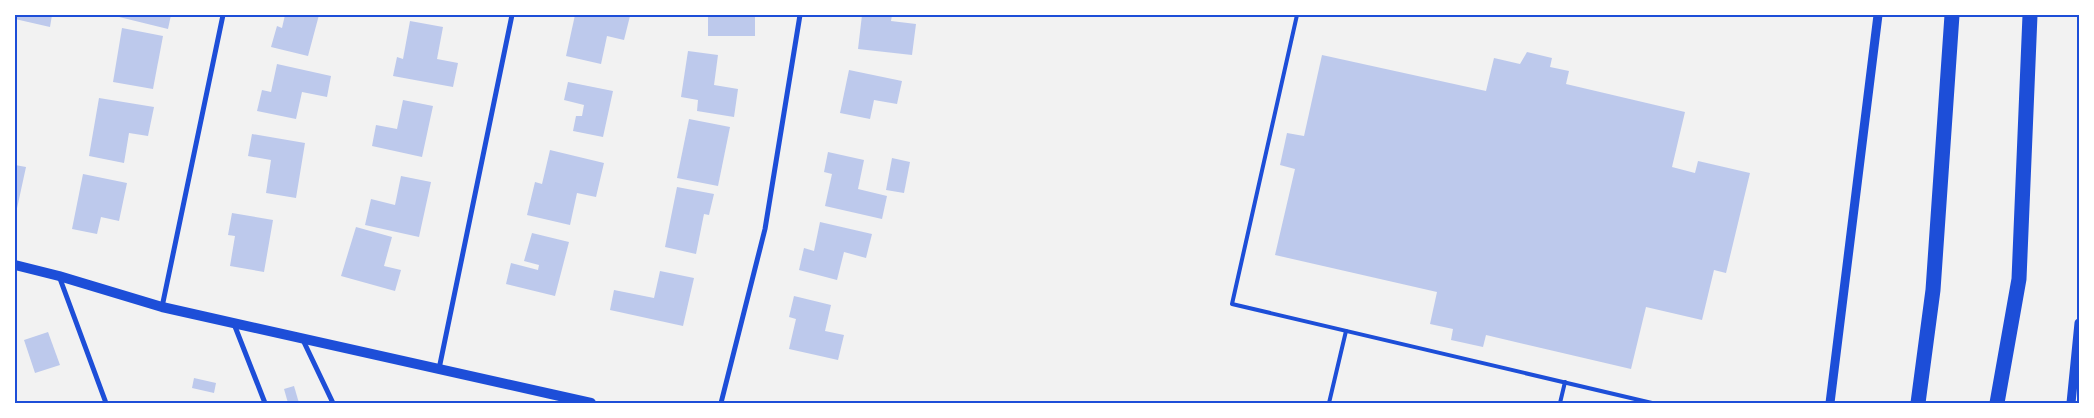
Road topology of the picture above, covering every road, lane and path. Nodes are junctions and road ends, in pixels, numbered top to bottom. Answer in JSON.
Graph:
{"nodes":[{"id":1,"x":224,"y":15,"type":"edge"},
{"id":2,"x":512,"y":15,"type":"edge"},
{"id":3,"x":800,"y":15,"type":"edge"},
{"id":4,"x":1297,"y":15,"type":"edge"},
{"id":5,"x":1878,"y":15,"type":"edge"},
{"id":6,"x":1952,"y":15,"type":"edge"},
{"id":7,"x":2030,"y":15,"type":"edge"},
{"id":8,"x":15,"y":265,"type":"edge"},
{"id":9,"x":59,"y":276,"type":"junction"},
{"id":10,"x":162,"y":307,"type":"junction"},
{"id":11,"x":233,"y":321,"type":"junction"},
{"id":12,"x":2079,"y":323,"type":"edge"},
{"id":13,"x":1346,"y":330,"type":"junction"},
{"id":14,"x":302,"y":338,"type":"junction"},
{"id":15,"x":438,"y":369,"type":"junction"},
{"id":16,"x":1565,"y":382,"type":"junction"},
{"id":17,"x":106,"y":403,"type":"edge"},
{"id":18,"x":265,"y":403,"type":"edge"},
{"id":19,"x":333,"y":403,"type":"edge"},
{"id":20,"x":591,"y":403,"type":"edge"},
{"id":21,"x":721,"y":403,"type":"edge"},
{"id":22,"x":1329,"y":403,"type":"edge"},
{"id":23,"x":1560,"y":403,"type":"edge"},
{"id":24,"x":1652,"y":403,"type":"edge"},
{"id":25,"x":1830,"y":403,"type":"edge"},
{"id":26,"x":1918,"y":403,"type":"edge"},
{"id":27,"x":1997,"y":403,"type":"edge"},
{"id":28,"x":2071,"y":403,"type":"edge"}],
"edges":[{"from":1,"to":10,"type":"street"},
{"from":2,"to":15,"type":"street"},
{"from":3,"to":21,"type":"street"},
{"from":4,"to":13,"type":"lane"},
{"from":5,"to":25,"type":"street"},
{"from":6,"to":26,"type":"highway"},
{"from":7,"to":27,"type":"highway"},
{"from":8,"to":9,"type":"main road"},
{"from":9,"to":10,"type":"main road"},
{"from":9,"to":17,"type":"street"},
{"from":10,"to":11,"type":"main road"},
{"from":11,"to":14,"type":"main road"},
{"from":11,"to":18,"type":"street"},
{"from":12,"to":28,"type":"street"},
{"from":13,"to":16,"type":"lane"},
{"from":13,"to":22,"type":"lane"},
{"from":14,"to":15,"type":"main road"},
{"from":14,"to":19,"type":"street"},
{"from":15,"to":20,"type":"main road"},
{"from":16,"to":23,"type":"lane"},
{"from":16,"to":24,"type":"lane"}]}
